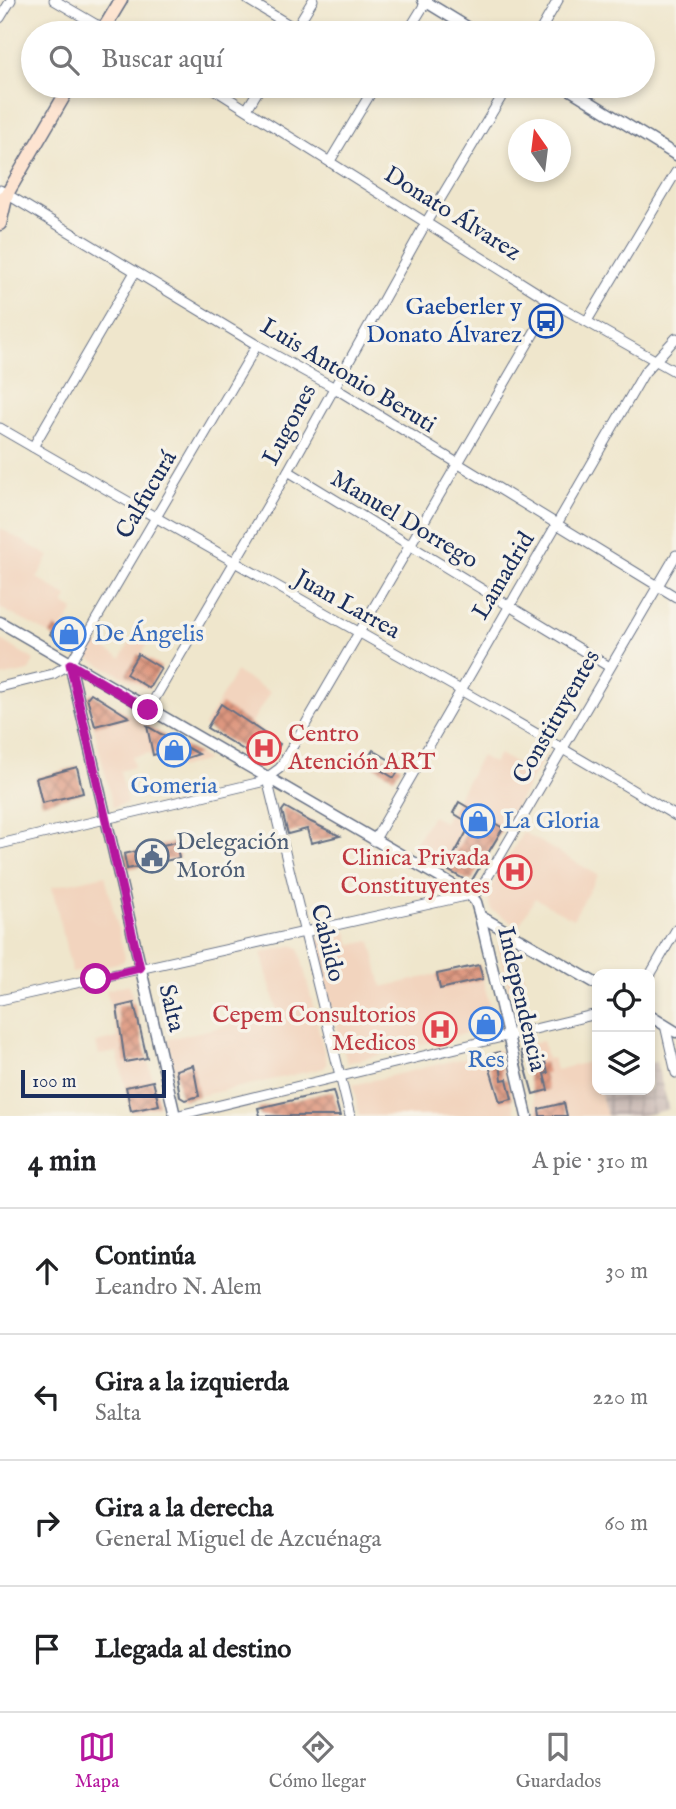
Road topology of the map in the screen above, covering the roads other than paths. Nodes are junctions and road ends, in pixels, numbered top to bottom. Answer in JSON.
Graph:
{"nodes":[{"id":1,"x":11,"y":0,"type":"edge"},
{"id":2,"x":54,"y":0,"type":"edge"},
{"id":3,"x":121,"y":0,"type":"edge"},
{"id":4,"x":248,"y":0,"type":"edge"},
{"id":5,"x":313,"y":0,"type":"edge"},
{"id":6,"x":558,"y":0,"type":"edge"},
{"id":7,"x":425,"y":1,"type":"edge"},
{"id":8,"x":0,"y":18,"type":"edge"},
{"id":9,"x":88,"y":21,"type":"edge"},
{"id":10,"x":108,"y":21,"type":"edge"},
{"id":11,"x":279,"y":21,"type":"edge"},
{"id":12,"x":300,"y":21,"type":"edge"},
{"id":13,"x":414,"y":21,"type":"edge"},
{"id":14,"x":458,"y":21,"type":"edge"},
{"id":15,"x":546,"y":21,"type":"edge"},
{"id":16,"x":62,"y":98,"type":"edge"},
{"id":17,"x":229,"y":98,"type":"edge"},
{"id":18,"x":254,"y":98,"type":"edge"},
{"id":19,"x":368,"y":98,"type":"edge"},
{"id":20,"x":501,"y":98,"type":"edge"},
{"id":21,"x":583,"y":98,"type":"edge"},
{"id":22,"x":247,"y":109,"type":"junction"},
{"id":23,"x":676,"y":155,"type":"edge"},
{"id":24,"x":330,"y":161,"type":"junction"},
{"id":25,"x":676,"y":172,"type":"edge"},
{"id":26,"x":2,"y":194,"type":"edge"},
{"id":27,"x":427,"y":221,"type":"junction"},
{"id":28,"x":0,"y":224,"type":"edge"},
{"id":29,"x":135,"y":272,"type":"junction"},
{"id":30,"x":552,"y":302,"type":"junction"},
{"id":31,"x":587,"y":321,"type":"junction"},
{"id":32,"x":676,"y":338,"type":"edge"},
{"id":33,"x":257,"y":345,"type":"junction"},
{"id":34,"x":656,"y":360,"type":"junction"},
{"id":35,"x":676,"y":372,"type":"edge"},
{"id":36,"x":333,"y":387,"type":"junction"},
{"id":37,"x":0,"y":428,"type":"edge"},
{"id":38,"x":33,"y":447,"type":"junction"},
{"id":39,"x":457,"y":464,"type":"junction"},
{"id":40,"x":288,"y":471,"type":"junction"},
{"id":41,"x":155,"y":520,"type":"junction"},
{"id":42,"x":558,"y":523,"type":"junction"},
{"id":43,"x":409,"y":545,"type":"junction"},
{"id":44,"x":676,"y":555,"type":"edge"},
{"id":45,"x":233,"y":563,"type":"junction"},
{"id":46,"x":658,"y":586,"type":"junction"},
{"id":47,"x":676,"y":597,"type":"edge"},
{"id":48,"x":509,"y":606,"type":"junction"},
{"id":49,"x":0,"y":622,"type":"edge"},
{"id":50,"x":358,"y":632,"type":"junction"},
{"id":51,"x":70,"y":664,"type":"junction"},
{"id":52,"x":608,"y":666,"type":"junction"},
{"id":53,"x":0,"y":687,"type":"edge"},
{"id":54,"x":460,"y":690,"type":"junction"},
{"id":55,"x":148,"y":710,"type":"junction"},
{"id":56,"x":562,"y":747,"type":"junction"},
{"id":57,"x":267,"y":779,"type":"junction"},
{"id":58,"x":676,"y":816,"type":"edge"},
{"id":59,"x":104,"y":820,"type":"junction"},
{"id":60,"x":374,"y":841,"type":"junction"},
{"id":61,"x":0,"y":844,"type":"edge"},
{"id":62,"x":470,"y":895,"type":"junction"},
{"id":63,"x":480,"y":916,"type":"junction"},
{"id":64,"x":304,"y":930,"type":"junction"},
{"id":65,"x":676,"y":930,"type":"edge"},
{"id":66,"x":140,"y":968,"type":"junction"},
{"id":67,"x":653,"y":969,"type":"edge"},
{"id":68,"x":592,"y":981,"type":"edge"},
{"id":69,"x":0,"y":1000,"type":"edge"},
{"id":70,"x":592,"y":1015,"type":"edge"},
{"id":71,"x":655,"y":1019,"type":"edge"},
{"id":72,"x":665,"y":1026,"type":"junction"},
{"id":73,"x":676,"y":1032,"type":"edge"},
{"id":74,"x":509,"y":1037,"type":"junction"},
{"id":75,"x":676,"y":1073,"type":"edge"},
{"id":76,"x":340,"y":1077,"type":"junction"},
{"id":77,"x":175,"y":1116,"type":"edge"},
{"id":78,"x":350,"y":1116,"type":"edge"},
{"id":79,"x":527,"y":1116,"type":"edge"}],
"edges":[{"from":1,"to":8,"type":"street"},
{"from":2,"to":9,"type":"street"},
{"from":3,"to":10,"type":"main road"},
{"from":4,"to":11,"type":"street"},
{"from":5,"to":12,"type":"street"},
{"from":6,"to":15,"type":"street"},
{"from":7,"to":13,"type":"street"},
{"from":7,"to":14,"type":"street"},
{"from":16,"to":26,"type":"main road"},
{"from":17,"to":22,"type":"street","name":"Donato Álvarez"},
{"from":18,"to":22,"type":"street"},
{"from":19,"to":24,"type":"street"},
{"from":20,"to":27,"type":"street","name":"Lugones"},
{"from":21,"to":23,"type":"street"},
{"from":22,"to":24,"type":"street","name":"Donato Álvarez"},
{"from":24,"to":27,"type":"street","name":"Donato Álvarez"},
{"from":25,"to":31,"type":"street"},
{"from":26,"to":28,"type":"main road"},
{"from":26,"to":29,"type":"street","name":"Luis Antonio Beruti"},
{"from":27,"to":30,"type":"street","name":"Donato Álvarez"},
{"from":27,"to":36,"type":"street","name":"Lugones"},
{"from":29,"to":33,"type":"street","name":"Luis Antonio Beruti"},
{"from":29,"to":38,"type":"street"},
{"from":30,"to":31,"type":"street","name":"Donato Álvarez"},
{"from":30,"to":39,"type":"street"},
{"from":31,"to":34,"type":"street","name":"Donato Álvarez"},
{"from":32,"to":34,"type":"street","name":"Lamadrid"},
{"from":33,"to":36,"type":"street","name":"Luis Antonio Beruti"},
{"from":33,"to":41,"type":"street","name":"Calfucurá"},
{"from":34,"to":35,"type":"street","name":"Donato Álvarez"},
{"from":34,"to":42,"type":"street","name":"Lamadrid"},
{"from":36,"to":39,"type":"street","name":"Luis Antonio Beruti"},
{"from":36,"to":40,"type":"street","name":"Lugones"},
{"from":37,"to":38,"type":"street","name":"Juan Larrea"},
{"from":38,"to":41,"type":"street","name":"Juan Larrea"},
{"from":39,"to":42,"type":"street","name":"Luis Antonio Beruti"},
{"from":39,"to":43,"type":"street"},
{"from":40,"to":43,"type":"street","name":"Manuel Dorrego"},
{"from":40,"to":45,"type":"street","name":"Lugones"},
{"from":41,"to":45,"type":"street","name":"Juan Larrea"},
{"from":41,"to":51,"type":"street","name":"Calfucurá"},
{"from":42,"to":46,"type":"street","name":"Luis Antonio Beruti"},
{"from":42,"to":48,"type":"street","name":"Lamadrid"},
{"from":43,"to":48,"type":"street","name":"Manuel Dorrego"},
{"from":43,"to":50,"type":"street"},
{"from":44,"to":46,"type":"street","name":"Constituyentes"},
{"from":45,"to":50,"type":"street","name":"Juan Larrea"},
{"from":45,"to":55,"type":"street","name":"Lugones"},
{"from":46,"to":47,"type":"street","name":"Luis Antonio Beruti"},
{"from":46,"to":52,"type":"street","name":"Constituyentes"},
{"from":48,"to":52,"type":"street","name":"Manuel Dorrego"},
{"from":48,"to":54,"type":"street","name":"Lamadrid"},
{"from":49,"to":51,"type":"street"},
{"from":50,"to":54,"type":"street","name":"Juan Larrea"},
{"from":50,"to":57,"type":"street"},
{"from":51,"to":53,"type":"street"},
{"from":51,"to":55,"type":"street"},
{"from":51,"to":59,"type":"street","name":"Salta"},
{"from":52,"to":56,"type":"street","name":"Constituyentes"},
{"from":54,"to":56,"type":"street","name":"Juan Larrea"},
{"from":54,"to":60,"type":"street","name":"Lamadrid"},
{"from":55,"to":57,"type":"street"},
{"from":56,"to":58,"type":"street","name":"Juan Larrea"},
{"from":56,"to":62,"type":"street","name":"Constituyentes"},
{"from":57,"to":59,"type":"street"},
{"from":57,"to":60,"type":"street"},
{"from":57,"to":64,"type":"street","name":"Cabildo"},
{"from":59,"to":61,"type":"street"},
{"from":59,"to":66,"type":"street","name":"Salta"},
{"from":60,"to":62,"type":"street"},
{"from":62,"to":63,"type":"street","name":"Independencia"},
{"from":62,"to":64,"type":"street"},
{"from":63,"to":68,"type":"street"},
{"from":63,"to":74,"type":"street","name":"Independencia"},
{"from":64,"to":66,"type":"street"},
{"from":64,"to":76,"type":"street","name":"Cabildo"},
{"from":65,"to":67,"type":"street"},
{"from":66,"to":69,"type":"street"},
{"from":66,"to":77,"type":"street","name":"Salta"},
{"from":70,"to":74,"type":"street"},
{"from":71,"to":72,"type":"street"},
{"from":72,"to":73,"type":"street"},
{"from":72,"to":75,"type":"street"},
{"from":74,"to":76,"type":"street"},
{"from":74,"to":79,"type":"street","name":"Independencia"},
{"from":76,"to":77,"type":"street"},
{"from":76,"to":78,"type":"street","name":"Cabildo"}]}
